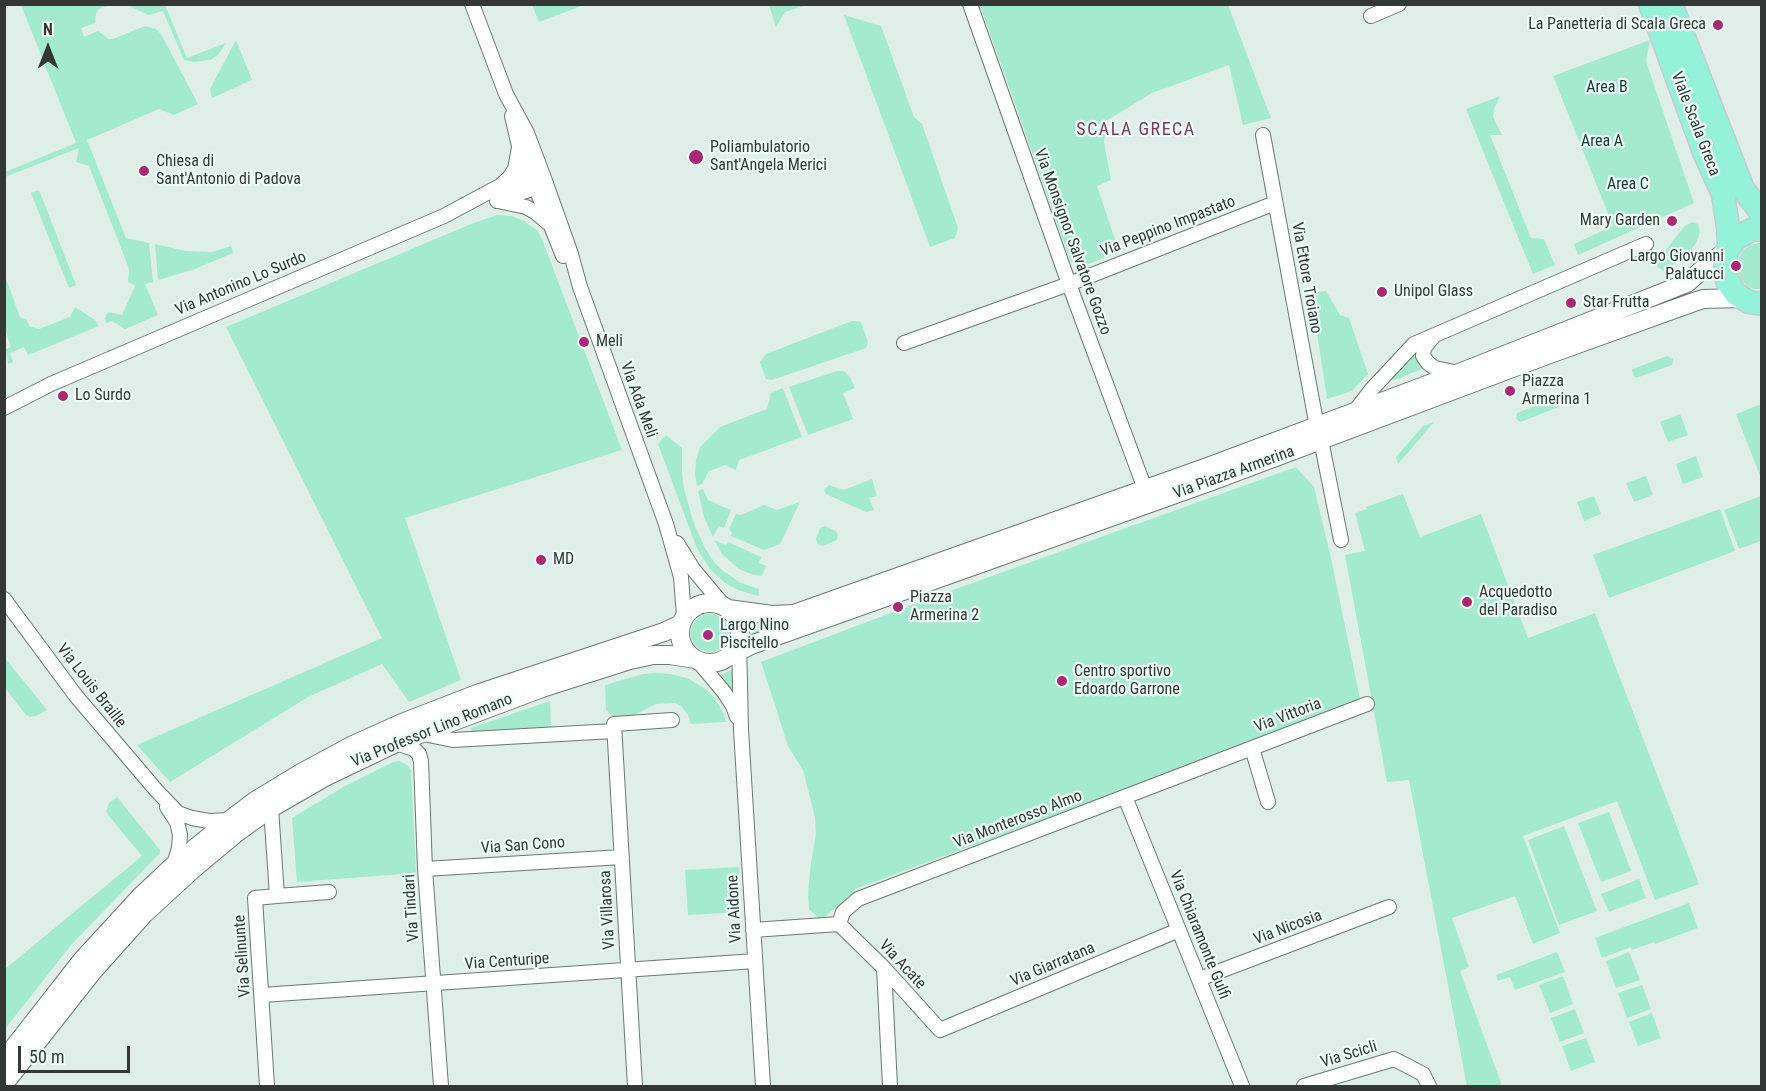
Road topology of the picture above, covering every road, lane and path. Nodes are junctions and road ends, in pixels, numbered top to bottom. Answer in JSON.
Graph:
{"nodes":[{"id":1,"x":472,"y":4,"type":"edge"},
{"id":2,"x":970,"y":4,"type":"edge"},
{"id":3,"x":1399,"y":4,"type":"edge"},
{"id":4,"x":1650,"y":4,"type":"edge"},
{"id":5,"x":1671,"y":4,"type":"edge"},
{"id":6,"x":1371,"y":16,"type":"dead end"},
{"id":7,"x":506,"y":94,"type":"junction"},
{"id":8,"x":1263,"y":135,"type":"dead end"},
{"id":9,"x":519,"y":146,"type":"junction"},
{"id":10,"x":1704,"y":152,"type":"junction"},
{"id":11,"x":536,"y":181,"type":"junction"},
{"id":12,"x":497,"y":194,"type":"junction"},
{"id":13,"x":1275,"y":203,"type":"junction"},
{"id":14,"x":1761,"y":214,"type":"edge"},
{"id":15,"x":549,"y":225,"type":"junction"},
{"id":16,"x":1761,"y":229,"type":"edge"},
{"id":17,"x":1646,"y":244,"type":"dead end"},
{"id":18,"x":1728,"y":249,"type":"junction"},
{"id":19,"x":1698,"y":273,"type":"junction"},
{"id":20,"x":1069,"y":284,"type":"junction"},
{"id":21,"x":580,"y":287,"type":"junction"},
{"id":22,"x":1753,"y":305,"type":"edge"},
{"id":23,"x":1437,"y":333,"type":"junction"},
{"id":24,"x":904,"y":343,"type":"dead end"},
{"id":25,"x":1459,"y":373,"type":"junction"},
{"id":26,"x":51,"y":384,"type":"junction"},
{"id":27,"x":4,"y":397,"type":"edge"},
{"id":28,"x":4,"y":408,"type":"edge"},
{"id":29,"x":1353,"y":413,"type":"junction"},
{"id":30,"x":1319,"y":434,"type":"junction"},
{"id":31,"x":1145,"y":489,"type":"junction"},
{"id":32,"x":666,"y":524,"type":"junction"},
{"id":33,"x":1341,"y":540,"type":"dead end"},
{"id":34,"x":4,"y":599,"type":"edge"},
{"id":35,"x":726,"y":607,"type":"junction"},
{"id":36,"x":683,"y":620,"type":"junction"},
{"id":37,"x":736,"y":649,"type":"junction"},
{"id":38,"x":697,"y":660,"type":"junction"},
{"id":39,"x":1367,"y":704,"type":"dead end"},
{"id":40,"x":672,"y":720,"type":"dead end"},
{"id":41,"x":741,"y":730,"type":"junction"},
{"id":42,"x":614,"y":731,"type":"junction"},
{"id":43,"x":422,"y":732,"type":"junction"},
{"id":44,"x":396,"y":743,"type":"junction"},
{"id":45,"x":1252,"y":748,"type":"junction"},
{"id":46,"x":1222,"y":760,"type":"joint"},
{"id":47,"x":156,"y":790,"type":"junction"},
{"id":48,"x":1125,"y":797,"type":"junction"},
{"id":49,"x":1268,"y":802,"type":"dead end"},
{"id":50,"x":271,"y":808,"type":"junction"},
{"id":51,"x":230,"y":819,"type":"junction"},
{"id":52,"x":622,"y":857,"type":"junction"},
{"id":53,"x":174,"y":865,"type":"junction"},
{"id":54,"x":425,"y":869,"type":"junction"},
{"id":55,"x":329,"y":892,"type":"dead end"},
{"id":56,"x":277,"y":896,"type":"junction"},
{"id":57,"x":1389,"y":907,"type":"dead end"},
{"id":58,"x":838,"y":924,"type":"junction"},
{"id":59,"x":753,"y":930,"type":"junction"},
{"id":60,"x":1179,"y":930,"type":"junction"},
{"id":61,"x":755,"y":961,"type":"junction"},
{"id":62,"x":884,"y":968,"type":"junction"},
{"id":63,"x":628,"y":970,"type":"junction"},
{"id":64,"x":1199,"y":980,"type":"junction"},
{"id":65,"x":433,"y":983,"type":"junction"},
{"id":66,"x":262,"y":995,"type":"junction"},
{"id":67,"x":940,"y":1030,"type":"joint"},
{"id":68,"x":4,"y":1060,"type":"edge"},
{"id":69,"x":4,"y":1084,"type":"edge"},
{"id":70,"x":267,"y":1086,"type":"edge"},
{"id":71,"x":441,"y":1086,"type":"edge"},
{"id":72,"x":635,"y":1086,"type":"edge"},
{"id":73,"x":763,"y":1086,"type":"edge"},
{"id":74,"x":890,"y":1086,"type":"edge"},
{"id":75,"x":1242,"y":1086,"type":"edge"},
{"id":76,"x":1304,"y":1086,"type":"edge"},
{"id":77,"x":1429,"y":1086,"type":"edge"}],
"edges":[{"from":1,"to":7,"type":"street"},
{"from":2,"to":20,"type":"street","name":"Via Monsignor Salvatore Gozzo"},
{"from":3,"to":6,"type":"street"},
{"from":4,"to":10,"type":"main road","name":"Viale Scala Greca"},
{"from":5,"to":14,"type":"main road","name":"Viale Scala Greca"},
{"from":7,"to":9,"type":"street"},
{"from":7,"to":11,"type":"street"},
{"from":8,"to":13,"type":"street","name":"Via Ettore Troiano"},
{"from":9,"to":11,"type":"street"},
{"from":9,"to":12,"type":"street"},
{"from":10,"to":18,"type":"main road","name":"Viale Scala Greca"},
{"from":10,"to":19,"type":"street"},
{"from":11,"to":12,"type":"street"},
{"from":11,"to":15,"type":"street"},
{"from":11,"to":21,"type":"street"},
{"from":12,"to":15,"type":"street"},
{"from":12,"to":26,"type":"street","name":"Via Antonino Lo Surdo"},
{"from":13,"to":20,"type":"street","name":"Via Peppino Impastato"},
{"from":13,"to":30,"type":"street","name":"Via Ettore Troiano"},
{"from":15,"to":21,"type":"street"},
{"from":16,"to":18,"type":"main road"},
{"from":17,"to":23,"type":"street"},
{"from":18,"to":19,"type":"street","name":"Via Piazza Armerina"},
{"from":18,"to":22,"type":"main road","name":"Viale Scala Greca"},
{"from":19,"to":25,"type":"street","name":"Via Piazza Armerina"},
{"from":20,"to":24,"type":"street","name":"Via Peppino Impastato"},
{"from":20,"to":31,"type":"street","name":"Via Monsignor Salvatore Gozzo"},
{"from":21,"to":32,"type":"street","name":"Via Ada Meli"},
{"from":22,"to":30,"type":"street","name":"Via Piazza Armerina"},
{"from":23,"to":25,"type":"street"},
{"from":23,"to":29,"type":"street"},
{"from":25,"to":29,"type":"street","name":"Via Piazza Armerina"},
{"from":26,"to":27,"type":"street"},
{"from":26,"to":28,"type":"street"},
{"from":29,"to":30,"type":"street","name":"Via Piazza Armerina"},
{"from":30,"to":31,"type":"street","name":"Via Piazza Armerina"},
{"from":30,"to":33,"type":"street","name":"Via Ettore Troiano"},
{"from":30,"to":37,"type":"street","name":"Via Piazza Armerina"},
{"from":31,"to":35,"type":"street","name":"Via Piazza Armerina"},
{"from":32,"to":35,"type":"street"},
{"from":32,"to":36,"type":"street"},
{"from":34,"to":47,"type":"street","name":"Via Louis Braille"},
{"from":35,"to":36,"type":"street"},
{"from":35,"to":37,"type":"street"},
{"from":36,"to":38,"type":"street"},
{"from":36,"to":51,"type":"street","name":"Via Professor Lino Romano"},
{"from":37,"to":38,"type":"street"},
{"from":37,"to":41,"type":"street"},
{"from":38,"to":41,"type":"street"},
{"from":38,"to":43,"type":"street","name":"Via Professor Lino Romano"},
{"from":39,"to":45,"type":"street","name":"Via Vittoria"},
{"from":40,"to":42,"type":"street"},
{"from":41,"to":59,"type":"street","name":"Via Aidone"},
{"from":42,"to":43,"type":"street"},
{"from":42,"to":52,"type":"street","name":"Via Villarosa"},
{"from":43,"to":44,"type":"street","name":"Via Professor Lino Romano"},
{"from":44,"to":50,"type":"street","name":"Via Professor Lino Romano"},
{"from":44,"to":54,"type":"street","name":"Via Tindari"},
{"from":45,"to":46,"type":"street","name":"Via Vittoria"},
{"from":45,"to":49,"type":"street"},
{"from":46,"to":48,"type":"street","name":"Via Monterosso Almo"},
{"from":47,"to":51,"type":"street"},
{"from":47,"to":53,"type":"street"},
{"from":48,"to":58,"type":"street","name":"Via Monterosso Almo"},
{"from":48,"to":60,"type":"street","name":"Via Chiaramonte Gulfi"},
{"from":50,"to":56,"type":"street"},
{"from":50,"to":69,"type":"street","name":"Via Professor Lino Romano"},
{"from":51,"to":53,"type":"street","name":"Via Professor Lino Romano"},
{"from":52,"to":54,"type":"street","name":"Via San Cono"},
{"from":52,"to":63,"type":"street","name":"Via Villarosa"},
{"from":53,"to":68,"type":"street","name":"Via Professor Lino Romano"},
{"from":54,"to":65,"type":"street","name":"Via Tindari"},
{"from":55,"to":56,"type":"street"},
{"from":56,"to":66,"type":"street","name":"Via Selinunte"},
{"from":57,"to":64,"type":"street","name":"Via Nicosia"},
{"from":58,"to":59,"type":"street"},
{"from":58,"to":62,"type":"street","name":"Via Acate"},
{"from":59,"to":61,"type":"street","name":"Via Aidone"},
{"from":60,"to":64,"type":"street","name":"Via Chiaramonte Gulfi"},
{"from":60,"to":67,"type":"street","name":"Via Giarratana"},
{"from":61,"to":63,"type":"street","name":"Via Centuripe"},
{"from":61,"to":73,"type":"street","name":"Via Aidone"},
{"from":62,"to":67,"type":"street","name":"Via Acate"},
{"from":62,"to":74,"type":"street"},
{"from":63,"to":65,"type":"street","name":"Via Centuripe"},
{"from":63,"to":72,"type":"street","name":"Via Villarosa"},
{"from":64,"to":75,"type":"street","name":"Via Chiaramonte Gulfi"},
{"from":65,"to":66,"type":"street","name":"Via Centuripe"},
{"from":65,"to":71,"type":"street","name":"Via Tindari"},
{"from":66,"to":70,"type":"street","name":"Via Selinunte"},
{"from":76,"to":77,"type":"street","name":"Via Scicli"}]}
